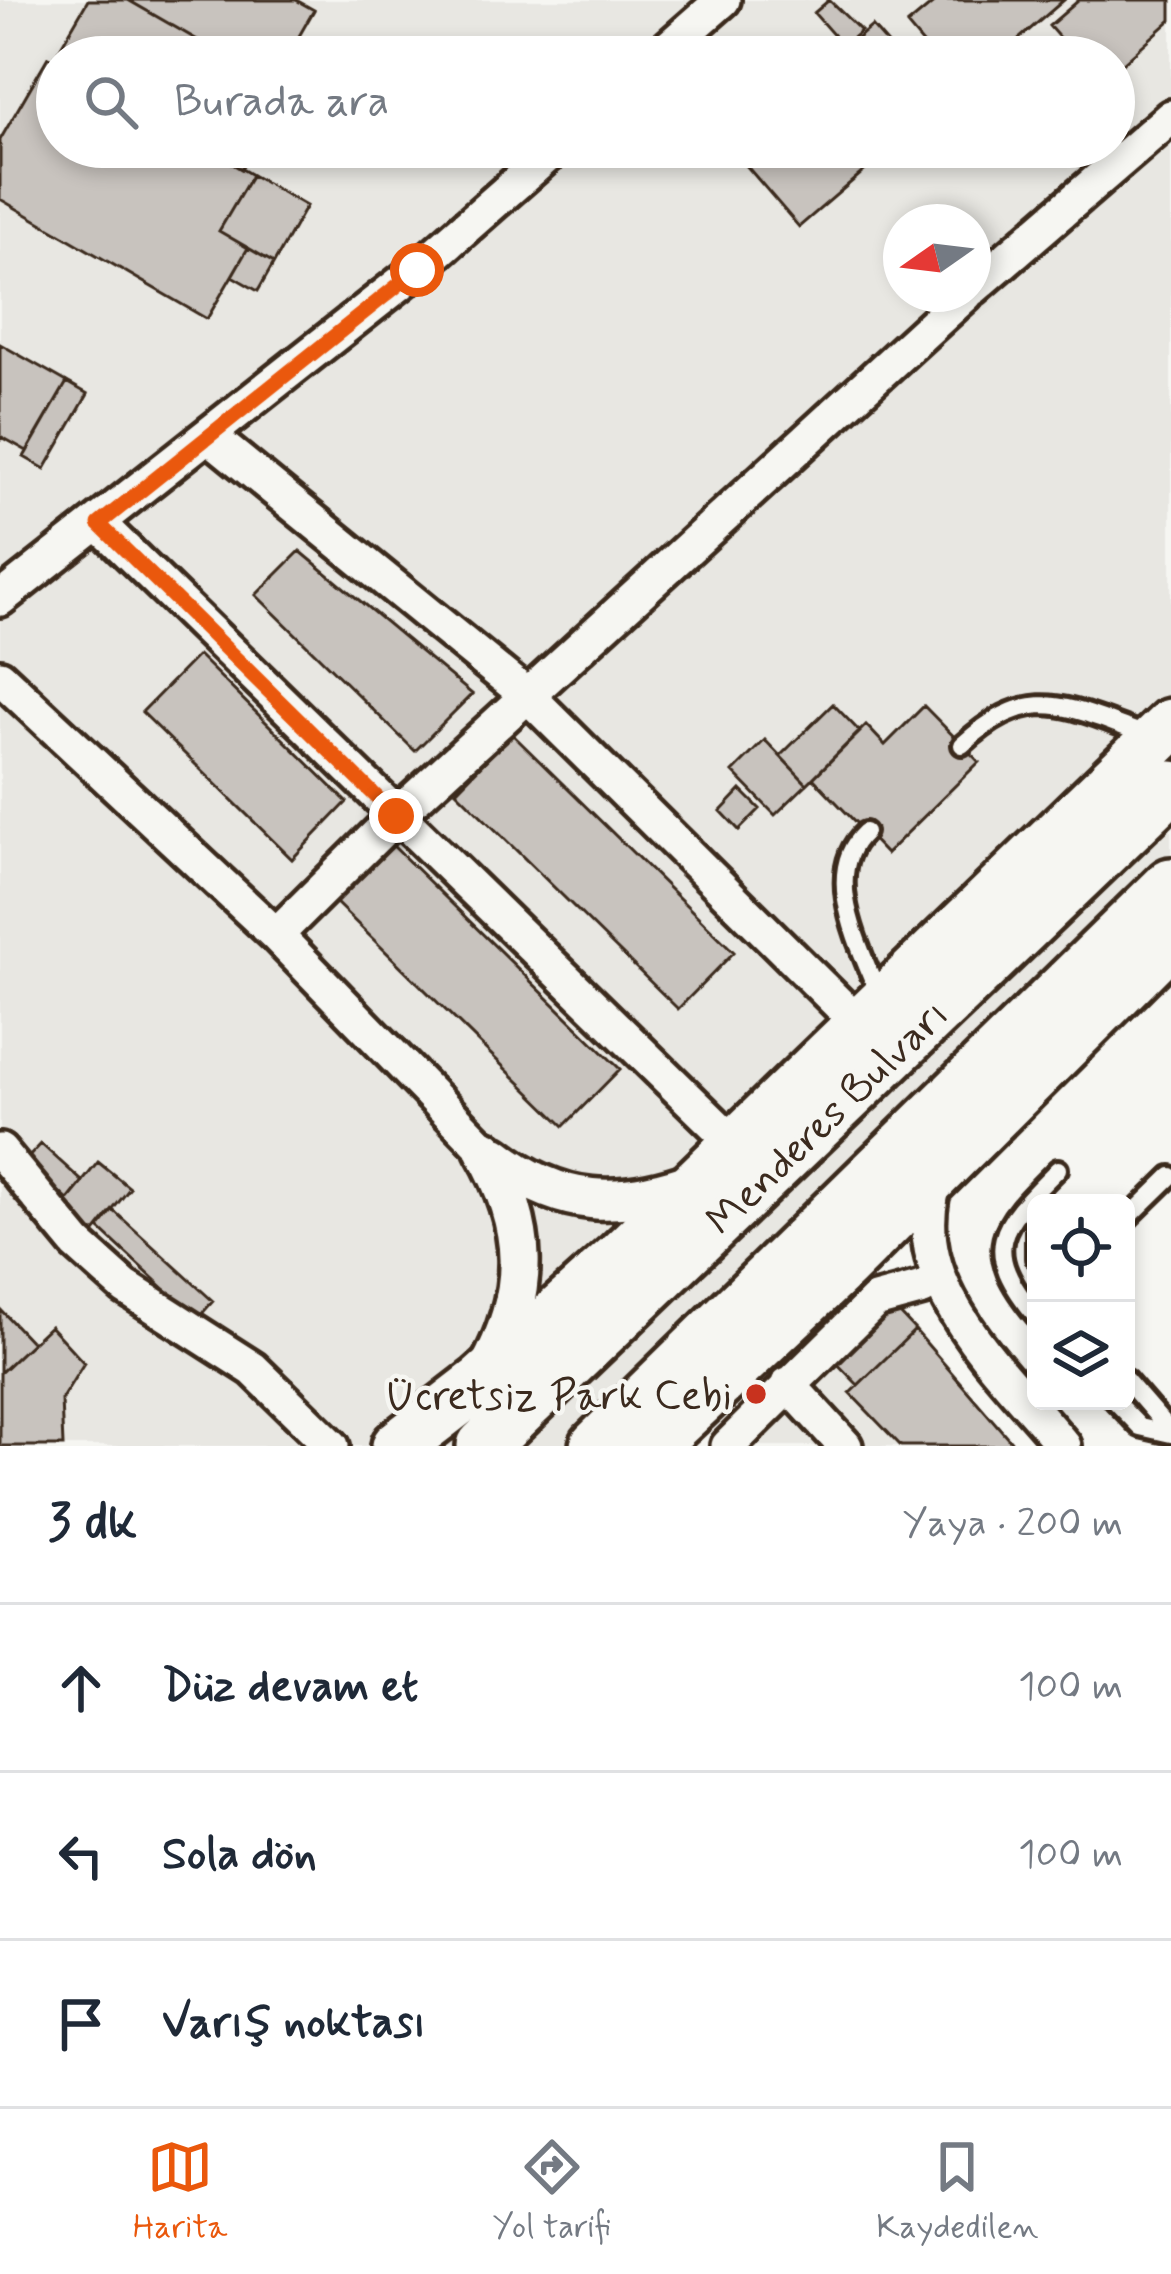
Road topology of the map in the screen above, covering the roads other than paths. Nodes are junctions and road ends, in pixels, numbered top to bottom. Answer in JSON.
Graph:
{"nodes":[{"id":1,"x":723,"y":0,"type":"edge"},
{"id":2,"x":682,"y":36,"type":"edge"},
{"id":3,"x":1171,"y":117,"type":"edge"},
{"id":4,"x":1135,"y":148,"type":"edge"},
{"id":5,"x":532,"y":168,"type":"edge"},
{"id":6,"x":1112,"y":168,"type":"edge"},
{"id":7,"x":991,"y":272,"type":"edge"},
{"id":8,"x":946,"y":312,"type":"edge"},
{"id":9,"x":209,"y":436,"type":"junction"},
{"id":10,"x":99,"y":524,"type":"junction"},
{"id":11,"x":0,"y":598,"type":"edge"},
{"id":12,"x":0,"y":677,"type":"edge"},
{"id":13,"x":528,"y":696,"type":"junction"},
{"id":14,"x":1166,"y":735,"type":"edge"},
{"id":15,"x":962,"y":745,"type":"dead end"},
{"id":16,"x":1171,"y":788,"type":"edge"},
{"id":17,"x":396,"y":816,"type":"junction"},
{"id":18,"x":865,"y":832,"type":"dead end"},
{"id":19,"x":1171,"y":884,"type":"edge"},
{"id":20,"x":1171,"y":911,"type":"edge"},
{"id":21,"x":276,"y":935,"type":"junction"},
{"id":22,"x":1171,"y":939,"type":"edge"},
{"id":23,"x":1107,"y":945,"type":"junction"},
{"id":24,"x":878,"y":1028,"type":"junction"},
{"id":25,"x":736,"y":1146,"type":"junction"},
{"id":26,"x":484,"y":1150,"type":"junction"},
{"id":27,"x":0,"y":1151,"type":"edge"},
{"id":28,"x":941,"y":1166,"type":"junction"},
{"id":29,"x":1171,"y":1176,"type":"edge"},
{"id":30,"x":698,"y":1180,"type":"junction"},
{"id":31,"x":1035,"y":1194,"type":"edge"},
{"id":32,"x":1047,"y":1194,"type":"edge"},
{"id":33,"x":1027,"y":1203,"type":"edge"},
{"id":34,"x":1135,"y":1211,"type":"edge"},
{"id":35,"x":816,"y":1290,"type":"junction"},
{"id":36,"x":934,"y":1293,"type":"junction"},
{"id":37,"x":1027,"y":1305,"type":"edge"},
{"id":38,"x":482,"y":1382,"type":"junction"},
{"id":39,"x":788,"y":1384,"type":"junction"},
{"id":40,"x":1135,"y":1391,"type":"edge"},
{"id":41,"x":1124,"y":1410,"type":"edge"},
{"id":42,"x":1171,"y":1433,"type":"edge"},
{"id":43,"x":332,"y":1446,"type":"edge"},
{"id":44,"x":398,"y":1446,"type":"edge"},
{"id":45,"x":483,"y":1446,"type":"edge"},
{"id":46,"x":596,"y":1446,"type":"edge"},
{"id":47,"x":651,"y":1446,"type":"edge"},
{"id":48,"x":728,"y":1446,"type":"edge"},
{"id":49,"x":845,"y":1446,"type":"edge"},
{"id":50,"x":1064,"y":1446,"type":"edge"}],
"edges":[{"from":1,"to":2,"type":"street"},
{"from":3,"to":4,"type":"street"},
{"from":5,"to":9,"type":"street"},
{"from":6,"to":7,"type":"street"},
{"from":8,"to":13,"type":"street"},
{"from":9,"to":10,"type":"street"},
{"from":9,"to":13,"type":"street"},
{"from":10,"to":11,"type":"street"},
{"from":10,"to":17,"type":"street"},
{"from":12,"to":21,"type":"street"},
{"from":13,"to":17,"type":"street"},
{"from":13,"to":24,"type":"street"},
{"from":14,"to":15,"type":"lane"},
{"from":14,"to":24,"type":"main road"},
{"from":16,"to":24,"type":"main road","name":"Menderes Bulvarı"},
{"from":17,"to":21,"type":"street"},
{"from":17,"to":25,"type":"street"},
{"from":18,"to":24,"type":"lane"},
{"from":19,"to":23,"type":"main road","name":"Menderes Bulvarı"},
{"from":20,"to":23,"type":"main road"},
{"from":21,"to":26,"type":"street"},
{"from":22,"to":28,"type":"main road"},
{"from":23,"to":46,"type":"main road","name":"Menderes Bulvarı"},
{"from":24,"to":25,"type":"main road"},
{"from":24,"to":45,"type":"main road","name":"Menderes Bulvarı"},
{"from":25,"to":30,"type":"main road"},
{"from":26,"to":30,"type":"street"},
{"from":26,"to":38,"type":"street"},
{"from":27,"to":43,"type":"street"},
{"from":28,"to":35,"type":"main road"},
{"from":28,"to":36,"type":"street"},
{"from":29,"to":34,"type":"lane"},
{"from":30,"to":38,"type":"main road"},
{"from":31,"to":32,"type":"lane"},
{"from":33,"to":37,"type":"lane"},
{"from":35,"to":36,"type":"street"},
{"from":35,"to":47,"type":"main road"},
{"from":36,"to":39,"type":"street"},
{"from":36,"to":50,"type":"street"},
{"from":38,"to":44,"type":"main road"},
{"from":39,"to":48,"type":"street"},
{"from":39,"to":49,"type":"street"},
{"from":40,"to":42,"type":"lane"},
{"from":41,"to":42,"type":"lane"}]}
